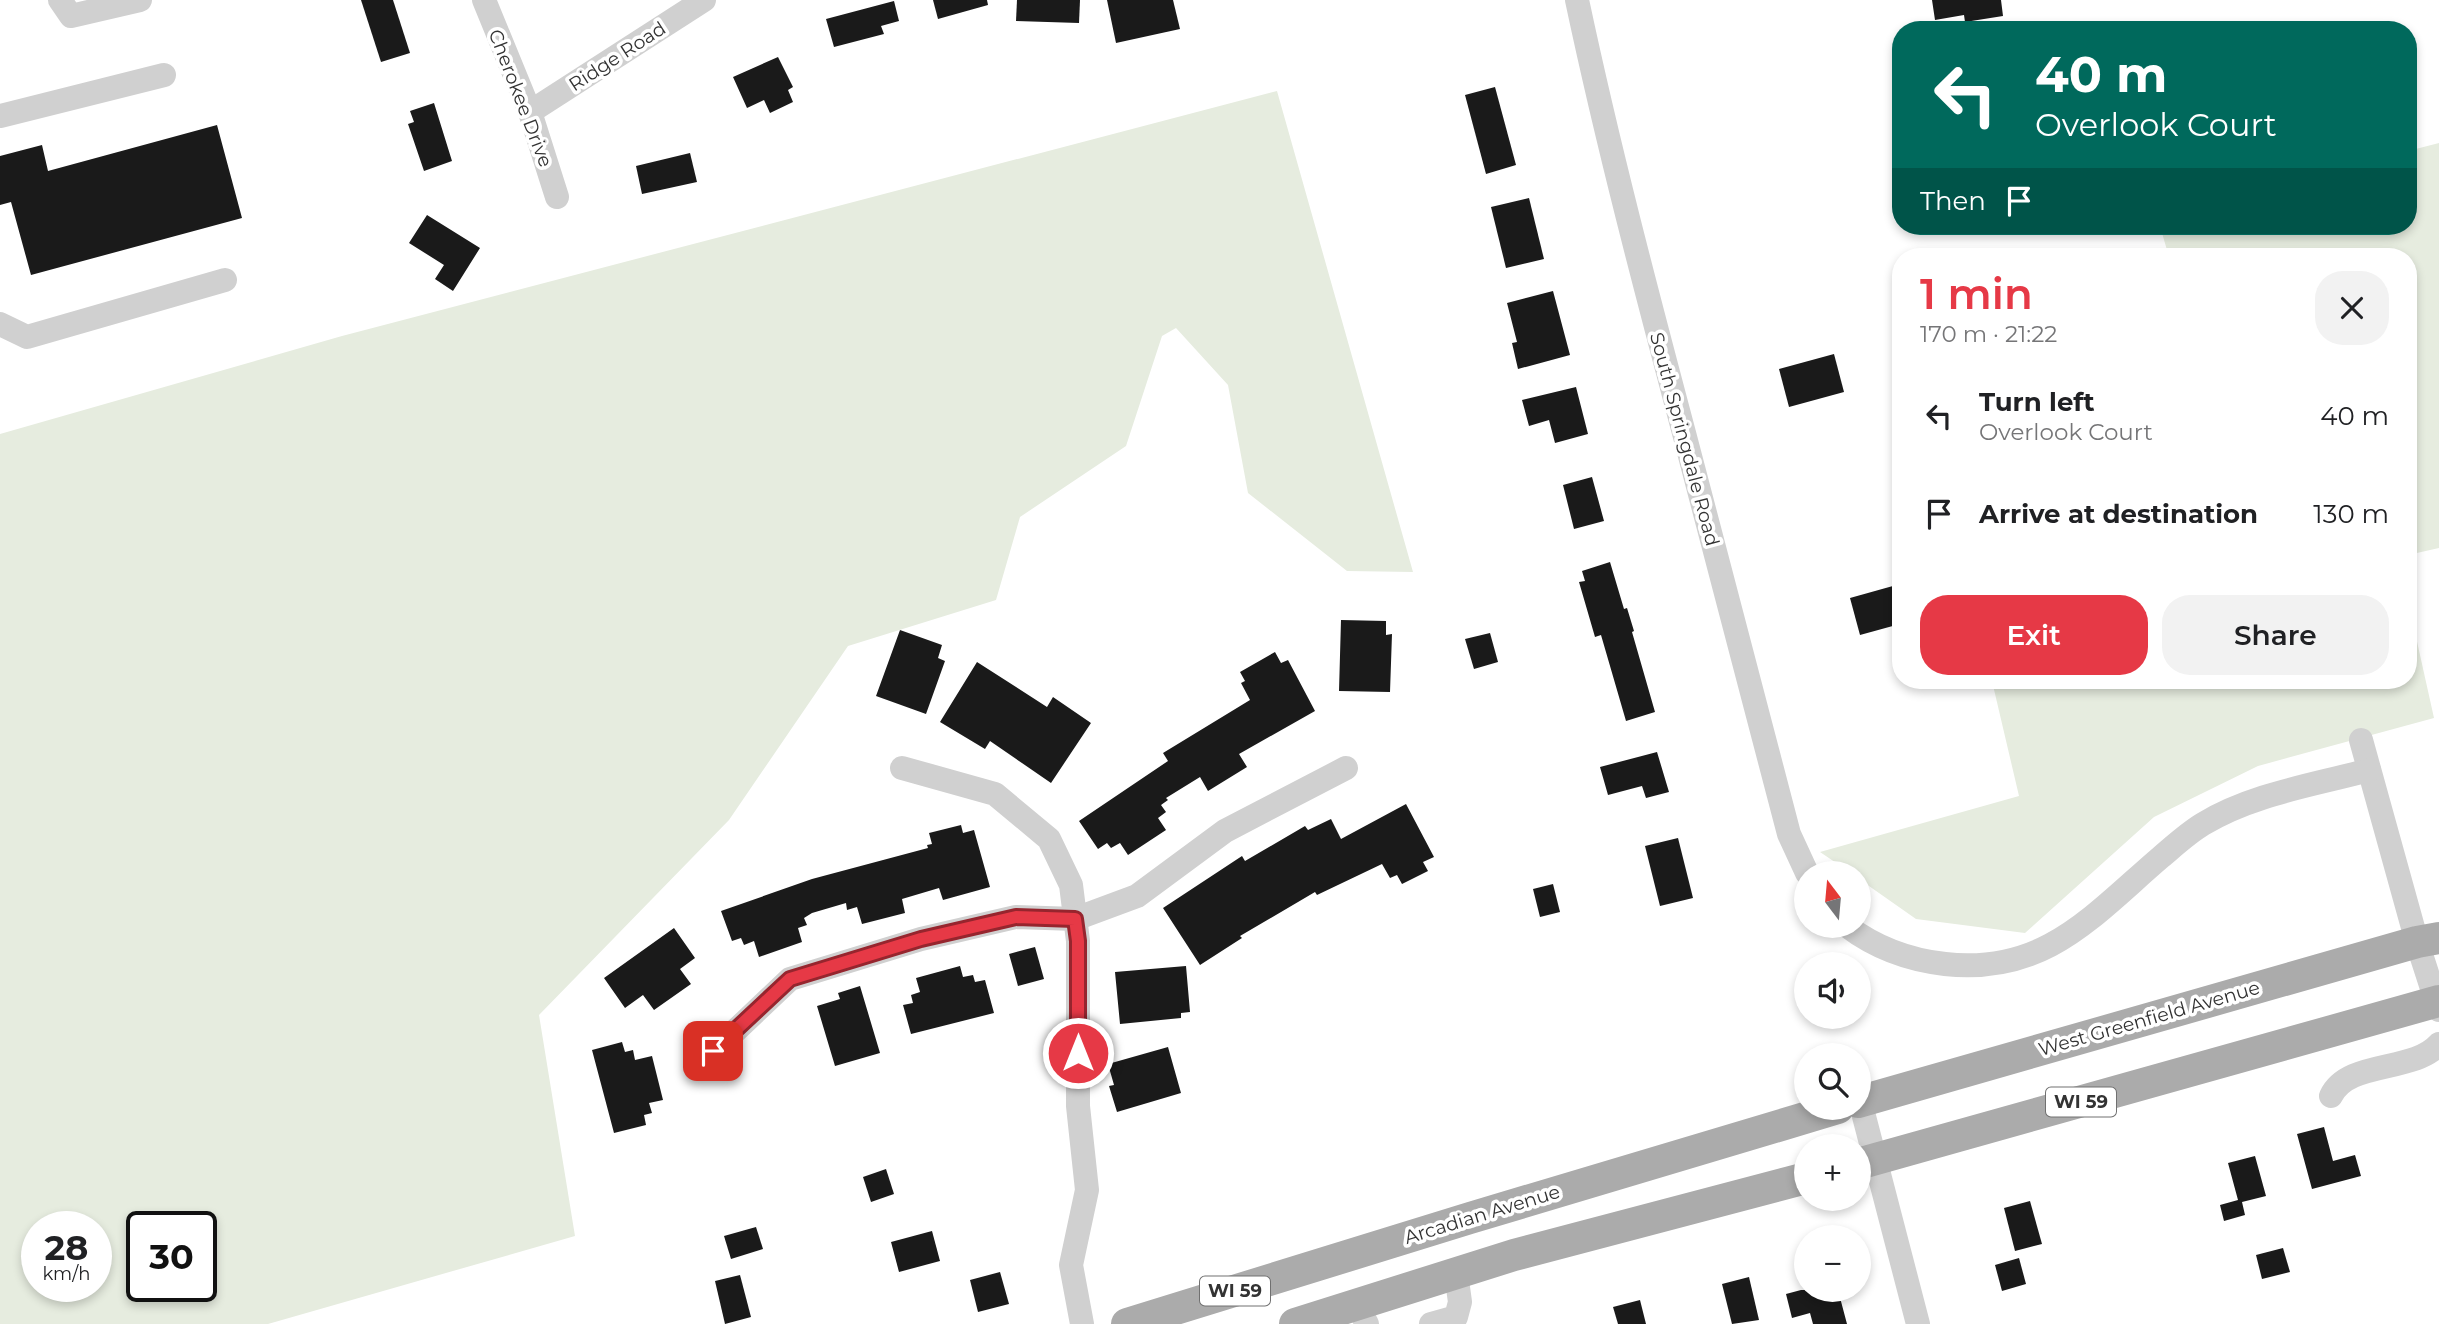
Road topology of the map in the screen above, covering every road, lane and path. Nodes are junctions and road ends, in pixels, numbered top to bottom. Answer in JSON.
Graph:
{"nodes":[{"id":1,"x":61,"y":0,"type":"edge"},
{"id":2,"x":140,"y":0,"type":"edge"},
{"id":3,"x":484,"y":0,"type":"edge"},
{"id":4,"x":704,"y":0,"type":"edge"},
{"id":5,"x":1577,"y":0,"type":"edge"},
{"id":6,"x":164,"y":75,"type":"dead end"},
{"id":7,"x":530,"y":112,"type":"junction"},
{"id":8,"x":0,"y":116,"type":"edge"},
{"id":9,"x":557,"y":197,"type":"dead end"},
{"id":10,"x":225,"y":280,"type":"dead end"},
{"id":11,"x":0,"y":324,"type":"edge"},
{"id":12,"x":2361,"y":740,"type":"dead end"},
{"id":13,"x":902,"y":768,"type":"dead end"},
{"id":14,"x":1346,"y":768,"type":"dead end"},
{"id":15,"x":2369,"y":770,"type":"junction"},
{"id":16,"x":1801,"y":861,"type":"edge"},
{"id":17,"x":1075,"y":919,"type":"junction"},
{"id":18,"x":1866,"y":938,"type":"edge"},
{"id":19,"x":2428,"y":940,"type":"edge"},
{"id":20,"x":2438,"y":1004,"type":"edge"},
{"id":21,"x":2439,"y":1044,"type":"edge"},
{"id":22,"x":713,"y":1051,"type":"dead end"},
{"id":23,"x":2331,"y":1096,"type":"dead end"},
{"id":24,"x":1871,"y":1098,"type":"edge"},
{"id":25,"x":1796,"y":1120,"type":"edge"},
{"id":26,"x":1871,"y":1161,"type":"edge"},
{"id":27,"x":1871,"y":1175,"type":"edge"},
{"id":28,"x":1794,"y":1181,"type":"edge"},
{"id":29,"x":1343,"y":1257,"type":"junction"},
{"id":30,"x":1456,"y":1273,"type":"junction"},
{"id":31,"x":1362,"y":1314,"type":"edge"},
{"id":32,"x":1082,"y":1324,"type":"edge"},
{"id":33,"x":1127,"y":1324,"type":"edge"},
{"id":34,"x":1295,"y":1324,"type":"edge"},
{"id":35,"x":1431,"y":1324,"type":"edge"},
{"id":36,"x":1918,"y":1324,"type":"edge"}],
"edges":[{"from":1,"to":2,"type":"street"},
{"from":3,"to":7,"type":"street","name":"Cherokee Drive"},
{"from":4,"to":7,"type":"street","name":"Ridge Road"},
{"from":5,"to":16,"type":"street","name":"South Springdale Road"},
{"from":6,"to":8,"type":"street"},
{"from":7,"to":9,"type":"street","name":"Cherokee Drive"},
{"from":10,"to":11,"type":"street"},
{"from":12,"to":15,"type":"street"},
{"from":13,"to":17,"type":"street"},
{"from":14,"to":17,"type":"street"},
{"from":15,"to":18,"type":"street"},
{"from":15,"to":19,"type":"street"},
{"from":17,"to":22,"type":"street"},
{"from":17,"to":32,"type":"street"},
{"from":19,"to":20,"type":"street"},
{"from":19,"to":24,"type":"main road","name":"West Greenfield Avenue","number":"WI 59"},
{"from":20,"to":26,"type":"main road","number":"WI 59"},
{"from":21,"to":23,"type":"street"},
{"from":25,"to":29,"type":"main road","name":"Arcadian Avenue","number":"WI 59"},
{"from":27,"to":36,"type":"street"},
{"from":28,"to":30,"type":"main road"},
{"from":29,"to":31,"type":"main road"},
{"from":29,"to":33,"type":"main road","name":"Arcadian Avenue","number":"WI 59"},
{"from":30,"to":31,"type":"main road"},
{"from":30,"to":35,"type":"street"},
{"from":31,"to":34,"type":"main road"}]}
